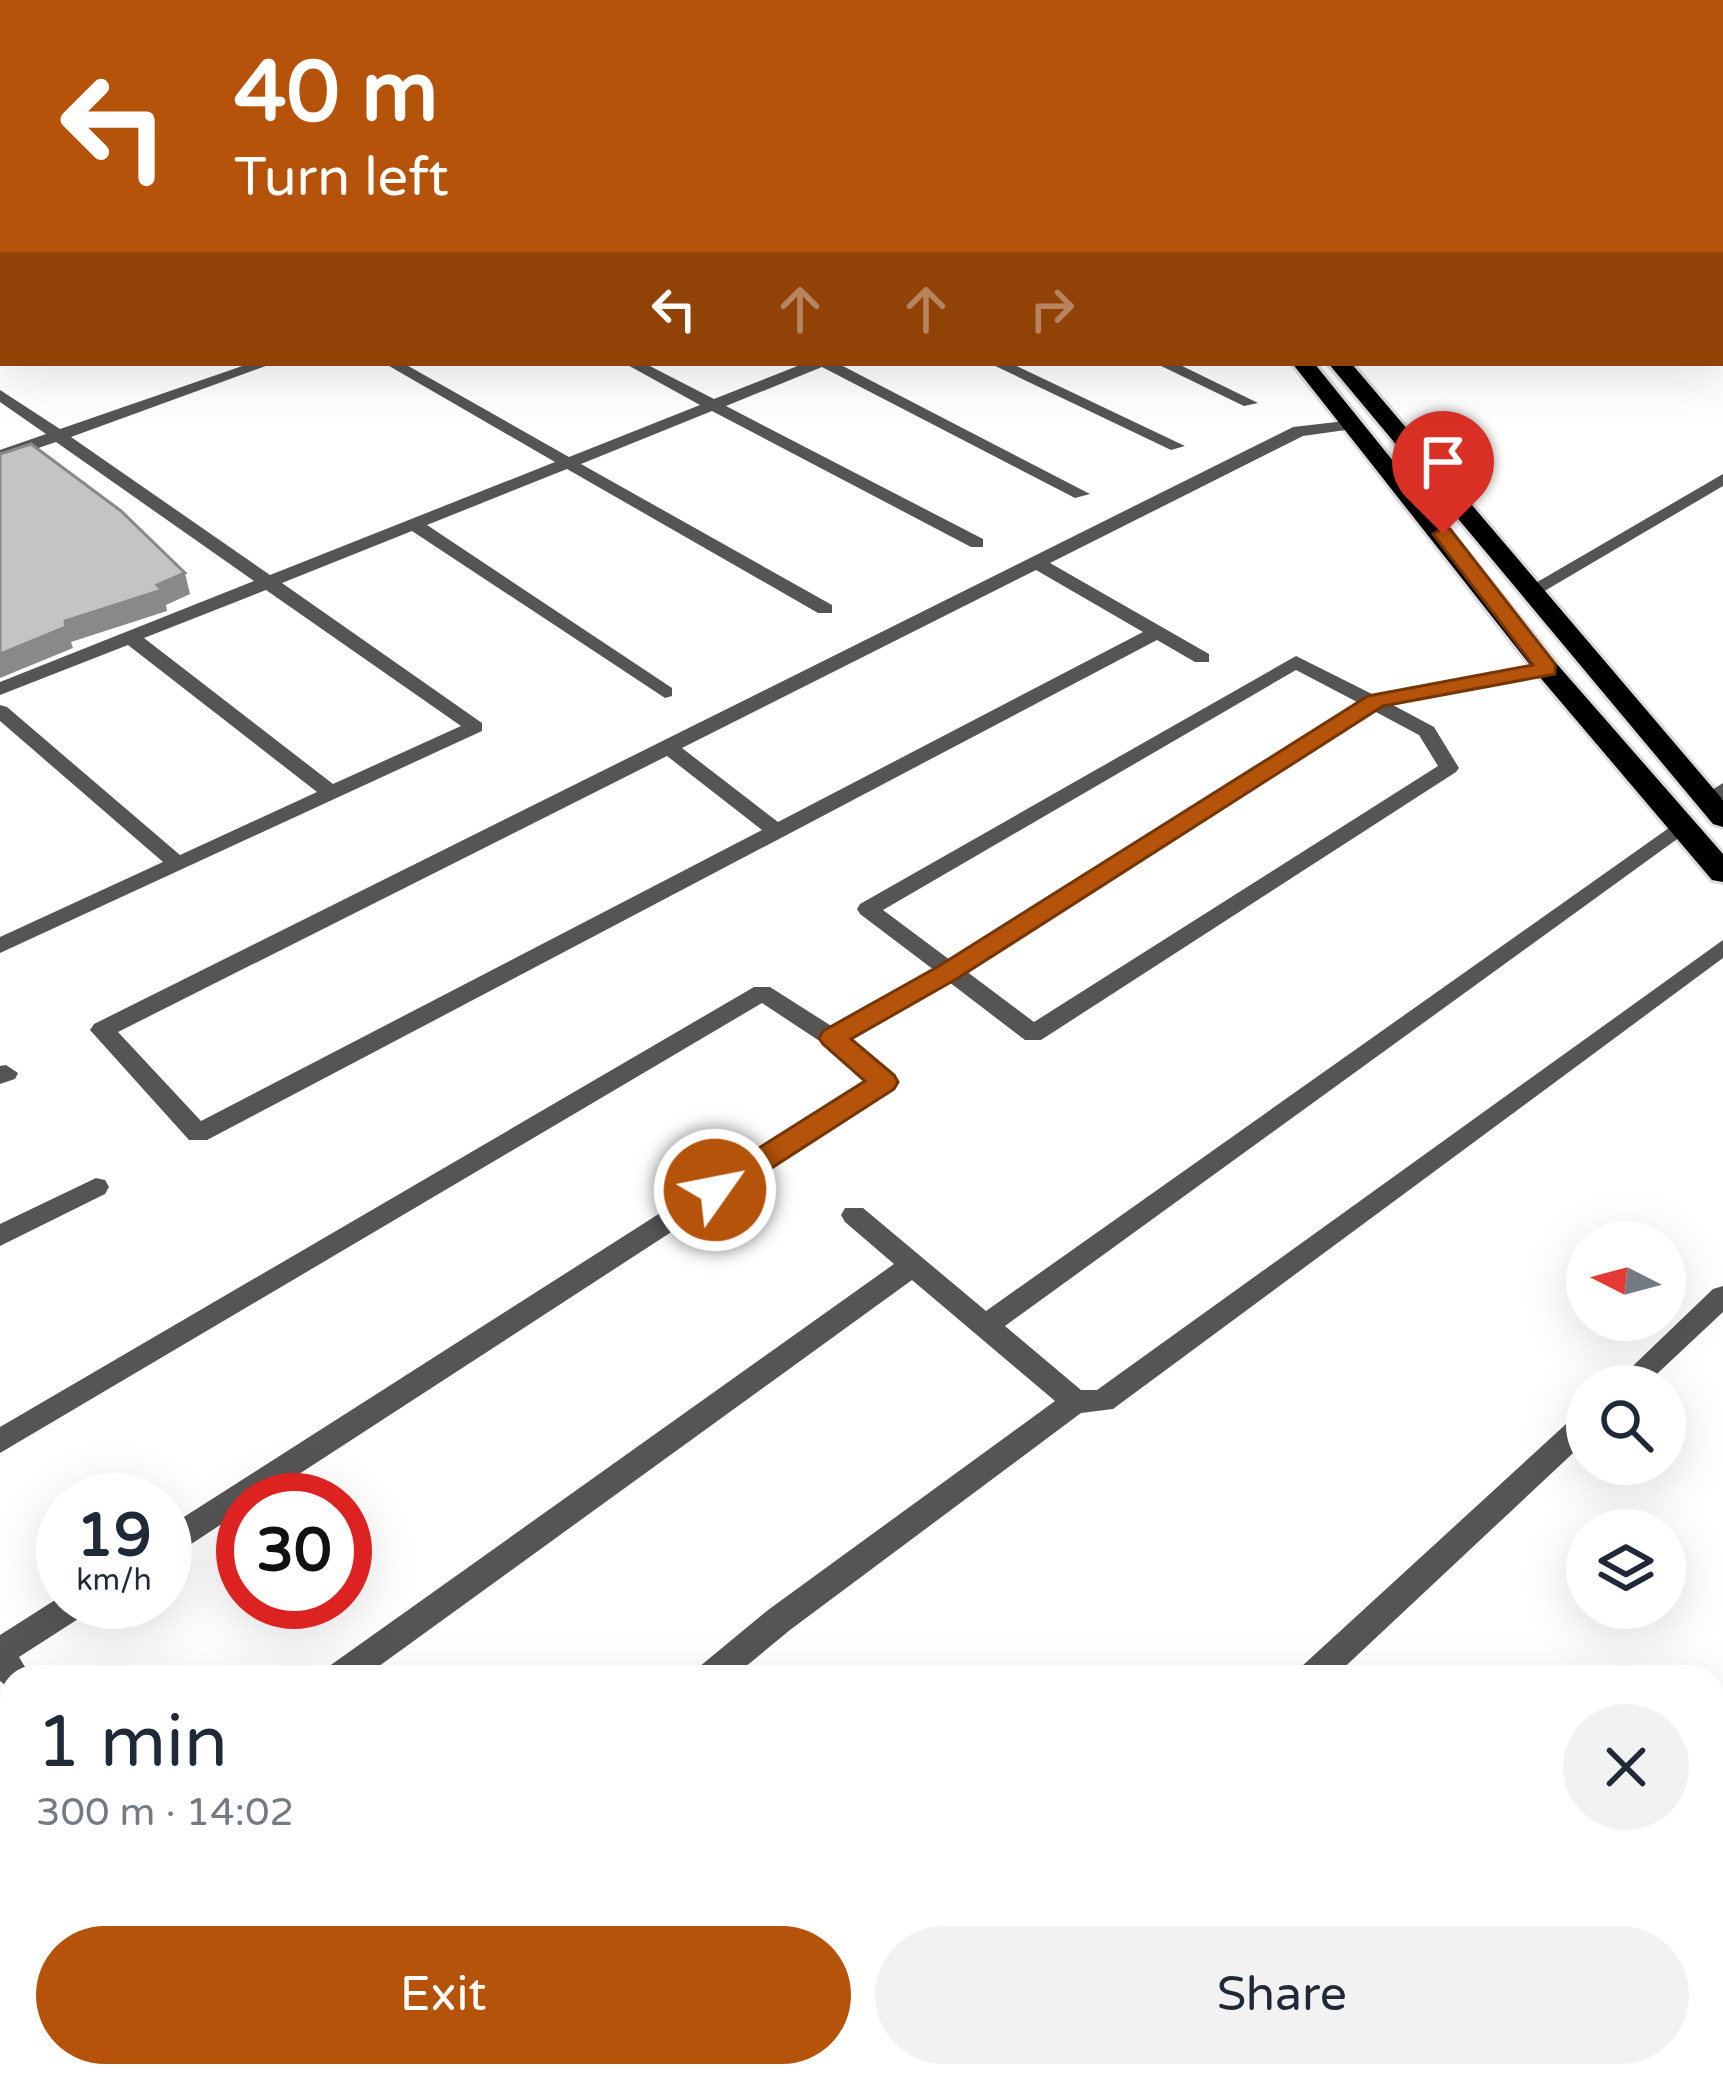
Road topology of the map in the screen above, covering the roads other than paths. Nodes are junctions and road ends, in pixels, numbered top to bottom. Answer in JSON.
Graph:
{"nodes":[{"id":1,"x":257,"y":366,"type":"edge"},
{"id":2,"x":397,"y":366,"type":"edge"},
{"id":3,"x":638,"y":366,"type":"edge"},
{"id":4,"x":814,"y":366,"type":"edge"},
{"id":5,"x":828,"y":366,"type":"edge"},
{"id":6,"x":1004,"y":366,"type":"edge"},
{"id":7,"x":1170,"y":366,"type":"edge"},
{"id":8,"x":1305,"y":366,"type":"edge"},
{"id":9,"x":1341,"y":366,"type":"edge"},
{"id":10,"x":0,"y":395,"type":"edge"},
{"id":11,"x":1250,"y":403,"type":"dead end"},
{"id":12,"x":709,"y":405,"type":"junction"},
{"id":13,"x":1354,"y":425,"type":"junction"},
{"id":14,"x":59,"y":436,"type":"junction"},
{"id":15,"x":1177,"y":446,"type":"dead end"},
{"id":16,"x":0,"y":456,"type":"edge"},
{"id":17,"x":565,"y":461,"type":"junction"},
{"id":18,"x":1723,"y":478,"type":"edge"},
{"id":19,"x":1081,"y":494,"type":"dead end"},
{"id":20,"x":412,"y":523,"type":"junction"},
{"id":21,"x":977,"y":543,"type":"dead end"},
{"id":22,"x":1036,"y":562,"type":"junction"},
{"id":23,"x":264,"y":583,"type":"junction"},
{"id":24,"x":1529,"y":592,"type":"junction"},
{"id":25,"x":825,"y":608,"type":"dead end"},
{"id":26,"x":1154,"y":634,"type":"junction"},
{"id":27,"x":130,"y":637,"type":"junction"},
{"id":28,"x":1202,"y":658,"type":"dead end"},
{"id":29,"x":1547,"y":669,"type":"junction"},
{"id":30,"x":0,"y":688,"type":"edge"},
{"id":31,"x":665,"y":692,"type":"dead end"},
{"id":32,"x":1376,"y":701,"type":"junction"},
{"id":33,"x":0,"y":711,"type":"edge"},
{"id":34,"x":668,"y":747,"type":"junction"},
{"id":35,"x":331,"y":793,"type":"junction"},
{"id":36,"x":1718,"y":802,"type":"edge"},
{"id":37,"x":1683,"y":824,"type":"junction"},
{"id":38,"x":777,"y":831,"type":"junction"},
{"id":39,"x":178,"y":863,"type":"junction"},
{"id":40,"x":1723,"y":873,"type":"edge"},
{"id":41,"x":0,"y":918,"type":"edge"},
{"id":42,"x":11,"y":941,"type":"edge"},
{"id":43,"x":1723,"y":947,"type":"edge"},
{"id":44,"x":948,"y":972,"type":"junction"},
{"id":45,"x":832,"y":1038,"type":"junction"},
{"id":46,"x":96,"y":1187,"type":"dead end"},
{"id":47,"x":854,"y":1215,"type":"dead end"},
{"id":48,"x":0,"y":1236,"type":"edge"},
{"id":49,"x":913,"y":1265,"type":"junction"},
{"id":50,"x":1723,"y":1296,"type":"edge"},
{"id":51,"x":985,"y":1327,"type":"junction"},
{"id":52,"x":1649,"y":1365,"type":"edge"},
{"id":53,"x":1075,"y":1402,"type":"junction"},
{"id":54,"x":0,"y":1441,"type":"edge"},
{"id":55,"x":1566,"y":1441,"type":"edge"},
{"id":56,"x":192,"y":1528,"type":"edge"},
{"id":57,"x":36,"y":1629,"type":"edge"},
{"id":58,"x":0,"y":1653,"type":"edge"},
{"id":59,"x":356,"y":1665,"type":"edge"},
{"id":60,"x":725,"y":1665,"type":"edge"},
{"id":61,"x":1325,"y":1665,"type":"edge"}],
"edges":[{"from":1,"to":14,"type":"street"},
{"from":2,"to":17,"type":"street"},
{"from":3,"to":12,"type":"street"},
{"from":4,"to":12,"type":"street"},
{"from":5,"to":19,"type":"street"},
{"from":6,"to":15,"type":"street"},
{"from":7,"to":11,"type":"street"},
{"from":8,"to":13,"type":"highway"},
{"from":9,"to":24,"type":"highway"},
{"from":10,"to":14,"type":"street"},
{"from":12,"to":17,"type":"street"},
{"from":12,"to":21,"type":"street"},
{"from":13,"to":22,"type":"street"},
{"from":13,"to":29,"type":"highway"},
{"from":14,"to":16,"type":"street"},
{"from":14,"to":23,"type":"street"},
{"from":17,"to":20,"type":"street"},
{"from":17,"to":25,"type":"street"},
{"from":18,"to":24,"type":"street"},
{"from":20,"to":23,"type":"street"},
{"from":20,"to":31,"type":"street"},
{"from":22,"to":26,"type":"street"},
{"from":22,"to":34,"type":"street"},
{"from":23,"to":27,"type":"street"},
{"from":23,"to":35,"type":"street"},
{"from":24,"to":36,"type":"highway"},
{"from":26,"to":28,"type":"street"},
{"from":26,"to":38,"type":"street"},
{"from":27,"to":30,"type":"street"},
{"from":27,"to":35,"type":"street"},
{"from":29,"to":32,"type":"street"},
{"from":29,"to":37,"type":"highway"},
{"from":32,"to":44,"type":"street"},
{"from":32,"to":44,"type":"street"},
{"from":32,"to":44,"type":"street"},
{"from":33,"to":39,"type":"street"},
{"from":34,"to":38,"type":"street"},
{"from":34,"to":38,"type":"street"},
{"from":35,"to":39,"type":"street"},
{"from":37,"to":40,"type":"highway"},
{"from":37,"to":51,"type":"street"},
{"from":39,"to":42,"type":"street"},
{"from":41,"to":42,"type":"street"},
{"from":43,"to":53,"type":"street"},
{"from":44,"to":45,"type":"street"},
{"from":45,"to":54,"type":"street"},
{"from":45,"to":56,"type":"street"},
{"from":46,"to":48,"type":"street"},
{"from":47,"to":49,"type":"street"},
{"from":49,"to":51,"type":"street"},
{"from":49,"to":59,"type":"street"},
{"from":50,"to":52,"type":"street"},
{"from":51,"to":53,"type":"street"},
{"from":53,"to":60,"type":"street"},
{"from":55,"to":61,"type":"street"},
{"from":57,"to":58,"type":"street"}]}
